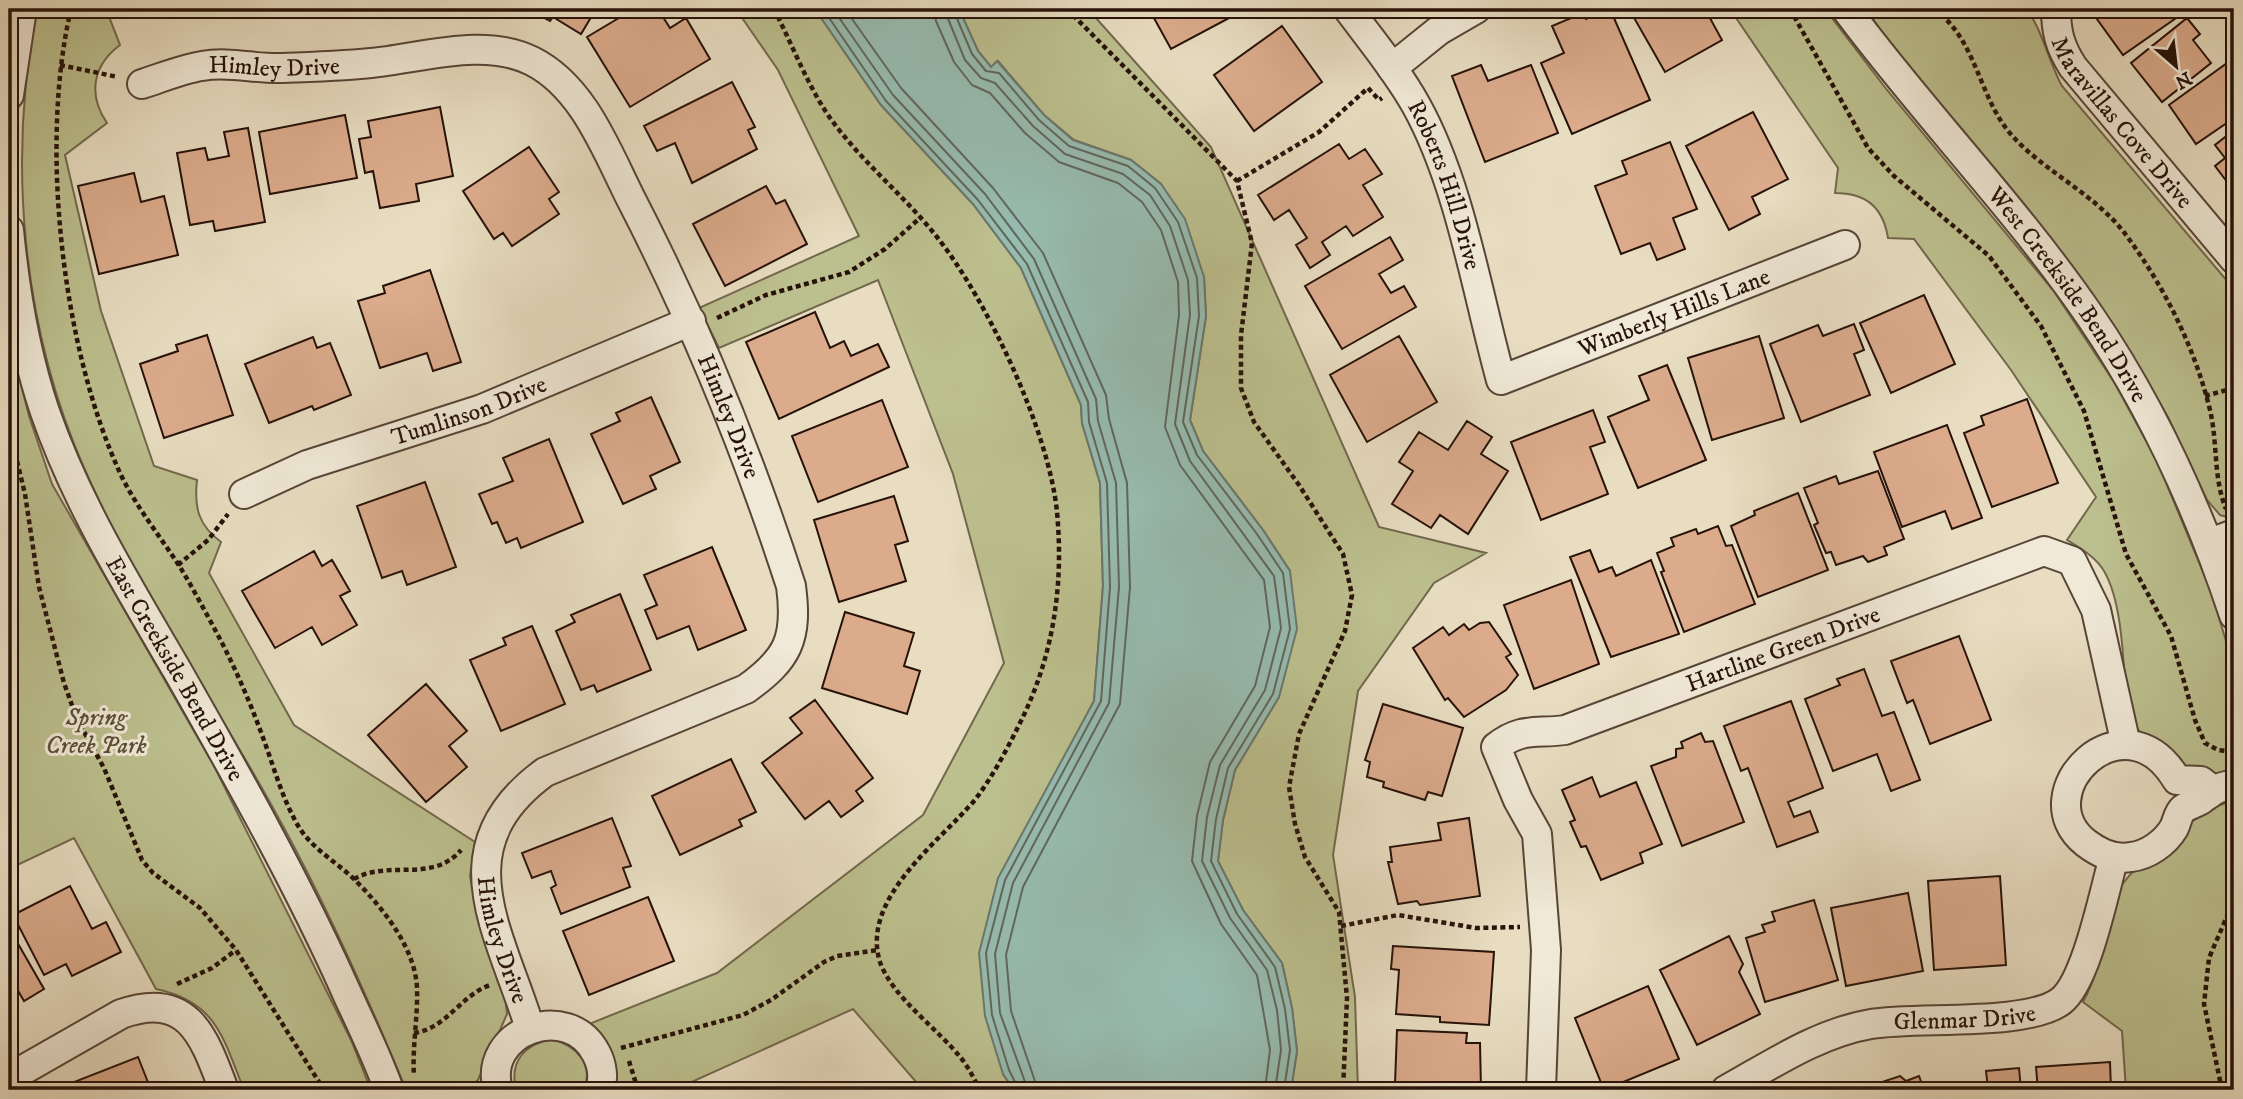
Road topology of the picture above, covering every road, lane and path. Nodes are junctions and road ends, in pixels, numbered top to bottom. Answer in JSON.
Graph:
{"nodes":[{"id":1,"x":22,"y":9,"type":"edge"},
{"id":2,"x":71,"y":9,"type":"edge"},
{"id":3,"x":774,"y":9,"type":"edge"},
{"id":4,"x":1067,"y":9,"type":"edge"},
{"id":5,"x":1348,"y":9,"type":"edge"},
{"id":6,"x":1476,"y":9,"type":"edge"},
{"id":7,"x":1790,"y":9,"type":"edge"},
{"id":8,"x":1846,"y":9,"type":"edge"},
{"id":9,"x":2056,"y":9,"type":"edge"},
{"id":10,"x":1938,"y":10,"type":"edge"},
{"id":11,"x":60,"y":65,"type":"junction"},
{"id":12,"x":1397,"y":76,"type":"junction"},
{"id":13,"x":10,"y":80,"type":"edge"},
{"id":14,"x":142,"y":84,"type":"joint"},
{"id":15,"x":1237,"y":181,"type":"junction"},
{"id":16,"x":920,"y":218,"type":"junction"},
{"id":17,"x":9,"y":230,"type":"edge"},
{"id":18,"x":1845,"y":245,"type":"dead end"},
{"id":19,"x":2234,"y":258,"type":"edge"},
{"id":20,"x":693,"y":325,"type":"junction"},
{"id":21,"x":1501,"y":380,"type":"joint"},
{"id":22,"x":2234,"y":388,"type":"edge"},
{"id":23,"x":2205,"y":396,"type":"junction"},
{"id":24,"x":9,"y":428,"type":"edge"},
{"id":25,"x":244,"y":494,"type":"joint"},
{"id":26,"x":2224,"y":530,"type":"edge"},
{"id":27,"x":178,"y":565,"type":"junction"},
{"id":28,"x":2234,"y":615,"type":"edge"},
{"id":29,"x":2126,"y":745,"type":"junction"},
{"id":30,"x":2234,"y":752,"type":"edge"},
{"id":31,"x":2223,"y":786,"type":"edge"},
{"id":32,"x":465,"y":842,"type":"dead end"},
{"id":33,"x":2114,"y":857,"type":"junction"},
{"id":34,"x":354,"y":879,"type":"junction"},
{"id":35,"x":2234,"y":900,"type":"edge"},
{"id":36,"x":1340,"y":926,"type":"junction"},
{"id":37,"x":1545,"y":927,"type":"junction"},
{"id":38,"x":236,"y":950,"type":"junction"},
{"id":39,"x":878,"y":950,"type":"junction"},
{"id":40,"x":514,"y":977,"type":"junction"},
{"id":41,"x":171,"y":985,"type":"dead end"},
{"id":42,"x":530,"y":1028,"type":"junction"},
{"id":43,"x":414,"y":1032,"type":"junction"},
{"id":44,"x":621,"y":1048,"type":"dead end"},
{"id":45,"x":9,"y":1078,"type":"edge"},
{"id":46,"x":402,"y":1088,"type":"edge"},
{"id":47,"x":224,"y":1090,"type":"edge"},
{"id":48,"x":324,"y":1090,"type":"edge"},
{"id":49,"x":498,"y":1090,"type":"edge"},
{"id":50,"x":600,"y":1090,"type":"edge"},
{"id":51,"x":980,"y":1090,"type":"edge"},
{"id":52,"x":1343,"y":1090,"type":"edge"},
{"id":53,"x":1541,"y":1090,"type":"edge"},
{"id":54,"x":1726,"y":1090,"type":"edge"},
{"id":55,"x":2222,"y":1090,"type":"edge"}],
"edges":[{"from":1,"to":13,"type":"street"},
{"from":2,"to":11,"type":"path"},
{"from":3,"to":16,"type":"path"},
{"from":4,"to":15,"type":"path"},
{"from":5,"to":12,"type":"street","name":"Roberts Hill Drive"},
{"from":6,"to":12,"type":"street"},
{"from":7,"to":30,"type":"path"},
{"from":8,"to":26,"type":"street","name":"West Creekside Bend Drive"},
{"from":9,"to":19,"type":"street","name":"Maravillas Cove Drive"},
{"from":10,"to":23,"type":"path"},
{"from":11,"to":14,"type":"path"},
{"from":11,"to":27,"type":"path"},
{"from":12,"to":15,"type":"path"},
{"from":12,"to":21,"type":"street","name":"Roberts Hill Drive"},
{"from":14,"to":20,"type":"street","name":"Himley Drive"},
{"from":15,"to":36,"type":"path"},
{"from":16,"to":20,"type":"path"},
{"from":16,"to":39,"type":"path"},
{"from":17,"to":46,"type":"street","name":"East Creekside Bend Drive"},
{"from":18,"to":21,"type":"street","name":"Wimberly Hills Lane"},
{"from":20,"to":25,"type":"street","name":"Tumlinson Drive"},
{"from":20,"to":40,"type":"street","name":"Himley Drive"},
{"from":22,"to":23,"type":"path"},
{"from":23,"to":26,"type":"path"},
{"from":24,"to":38,"type":"path"},
{"from":25,"to":27,"type":"path"},
{"from":26,"to":28,"type":"street","name":"West Creekside Bend Drive"},
{"from":27,"to":34,"type":"path"},
{"from":29,"to":31,"type":"street"},
{"from":29,"to":33,"type":"street"},
{"from":29,"to":37,"type":"street","name":"Hartline Green Drive"},
{"from":31,"to":33,"type":"street"},
{"from":32,"to":34,"type":"path"},
{"from":33,"to":54,"type":"street","name":"Glenmar Drive"},
{"from":34,"to":43,"type":"path"},
{"from":35,"to":55,"type":"path"},
{"from":36,"to":37,"type":"path"},
{"from":36,"to":52,"type":"path"},
{"from":37,"to":53,"type":"street"},
{"from":38,"to":41,"type":"path"},
{"from":38,"to":48,"type":"path"},
{"from":39,"to":44,"type":"path"},
{"from":39,"to":51,"type":"path"},
{"from":40,"to":42,"type":"street","name":"Himley Drive"},
{"from":40,"to":43,"type":"path"},
{"from":42,"to":49,"type":"street"},
{"from":42,"to":50,"type":"street"},
{"from":43,"to":46,"type":"path"},
{"from":45,"to":47,"type":"street"}]}
